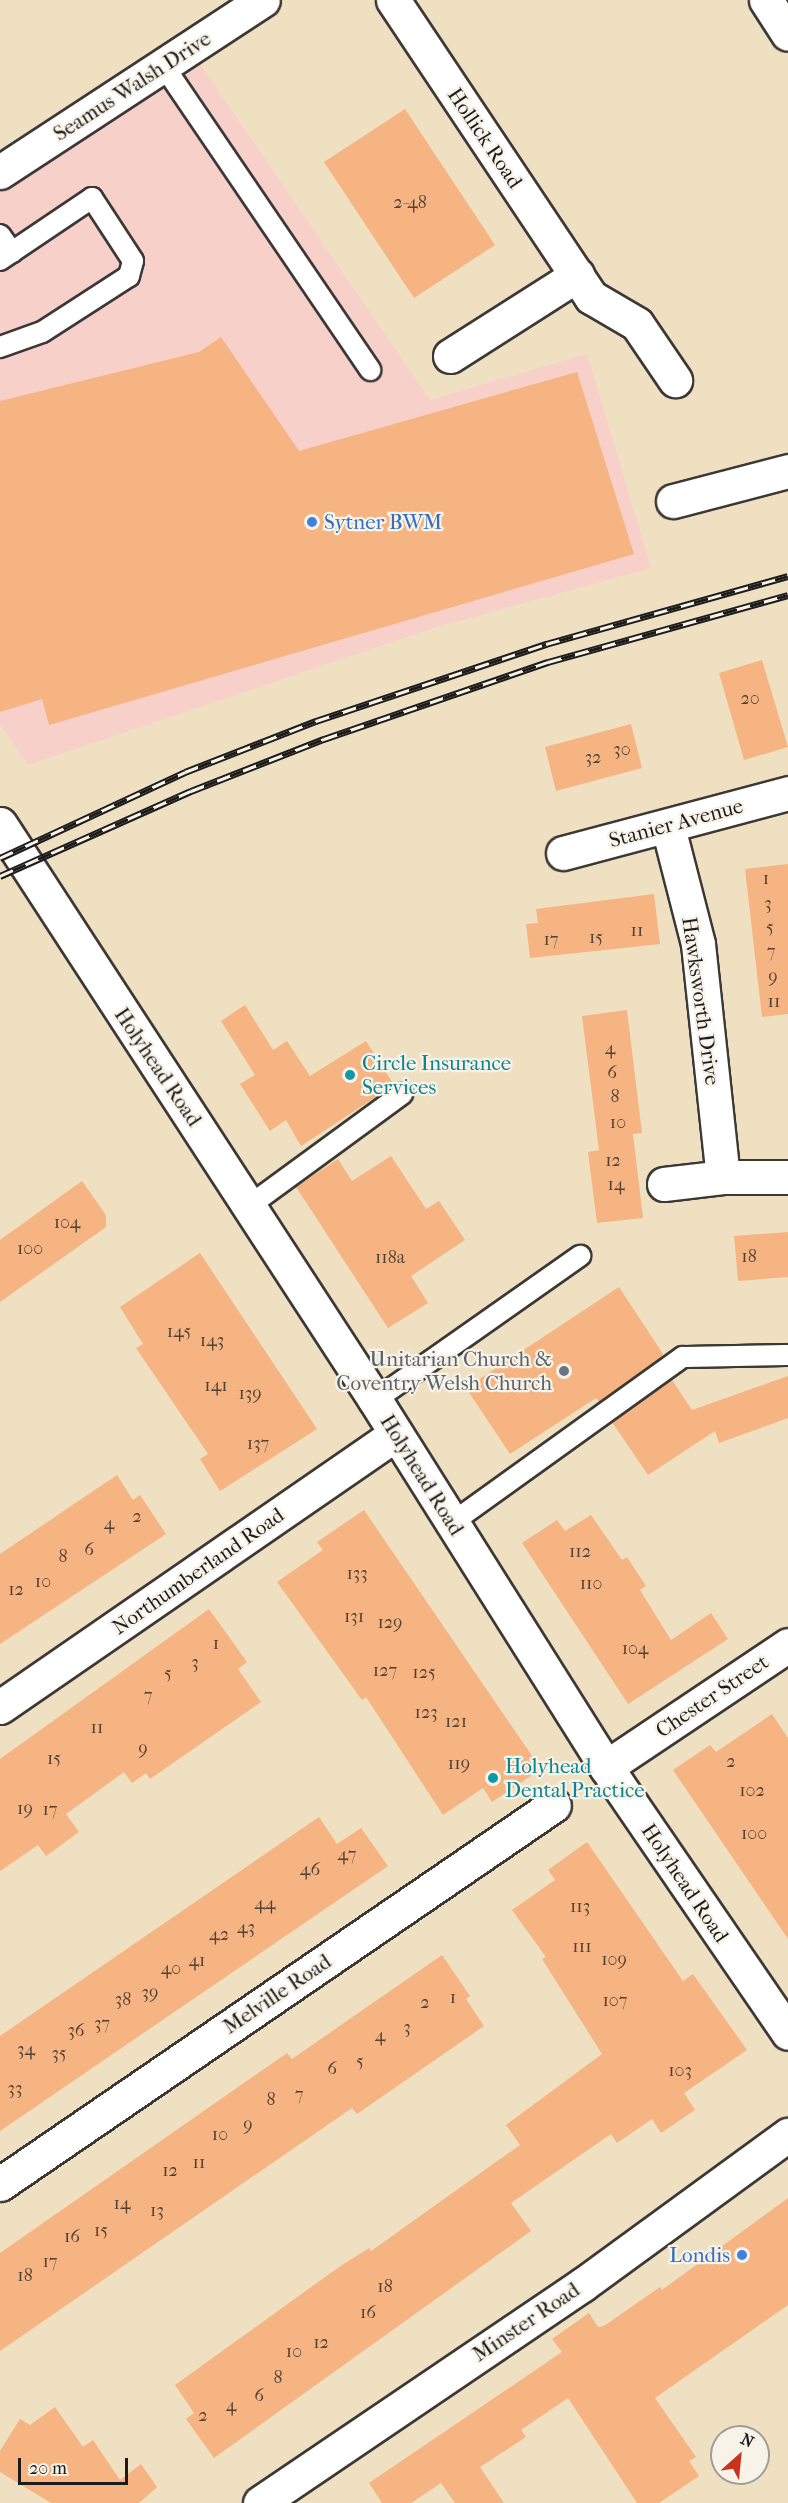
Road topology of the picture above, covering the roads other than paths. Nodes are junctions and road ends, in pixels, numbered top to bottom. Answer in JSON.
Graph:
{"nodes":[{"id":1,"x":263,"y":0,"type":"edge"},
{"id":2,"x":393,"y":0,"type":"edge"},
{"id":3,"x":766,"y":0,"type":"edge"},
{"id":4,"x":788,"y":34,"type":"edge"},
{"id":5,"x":163,"y":65,"type":"junction"},
{"id":6,"x":0,"y":172,"type":"edge"},
{"id":7,"x":0,"y":235,"type":"edge"},
{"id":8,"x":6,"y":256,"type":"edge"},
{"id":9,"x":577,"y":275,"type":"junction"},
{"id":10,"x":0,"y":347,"type":"edge"},
{"id":11,"x":450,"y":356,"type":"dead end"},
{"id":12,"x":370,"y":370,"type":"dead end"},
{"id":13,"x":675,"y":380,"type":"dead end"},
{"id":14,"x":788,"y":471,"type":"edge"},
{"id":15,"x":673,"y":501,"type":"dead end"},
{"id":16,"x":788,"y":793,"type":"edge"},
{"id":17,"x":0,"y":824,"type":"edge"},
{"id":18,"x":668,"y":827,"type":"junction"},
{"id":19,"x":563,"y":853,"type":"dead end"},
{"id":20,"x":402,"y":1094,"type":"dead end"},
{"id":21,"x":723,"y":1177,"type":"junction"},
{"id":22,"x":788,"y":1177,"type":"edge"},
{"id":23,"x":664,"y":1184,"type":"dead end"},
{"id":24,"x":249,"y":1206,"type":"junction"},
{"id":25,"x":580,"y":1256,"type":"dead end"},
{"id":26,"x":788,"y":1355,"type":"edge"},
{"id":27,"x":375,"y":1400,"type":"junction"},
{"id":28,"x":396,"y":1434,"type":"junction"},
{"id":29,"x":453,"y":1522,"type":"junction"},
{"id":30,"x":788,"y":1645,"type":"edge"},
{"id":31,"x":0,"y":1707,"type":"edge"},
{"id":32,"x":606,"y":1767,"type":"junction"},
{"id":33,"x":554,"y":1805,"type":"dead end"},
{"id":34,"x":788,"y":2033,"type":"edge"},
{"id":35,"x":788,"y":2135,"type":"edge"},
{"id":36,"x":0,"y":2184,"type":"edge"},
{"id":37,"x":260,"y":2503,"type":"edge"}],
"edges":[{"from":1,"to":5,"type":"main road","name":"Seamus Walsh Drive"},
{"from":2,"to":9,"type":"main road","name":"Hollick Road"},
{"from":3,"to":4,"type":"main road"},
{"from":5,"to":6,"type":"main road","name":"Seamus Walsh Drive"},
{"from":5,"to":12,"type":"lane"},
{"from":7,"to":8,"type":"lane"},
{"from":8,"to":10,"type":"lane"},
{"from":9,"to":11,"type":"main road"},
{"from":9,"to":13,"type":"main road","name":"Hollick Road"},
{"from":14,"to":15,"type":"main road"},
{"from":16,"to":18,"type":"main road","name":"Stanier Avenue"},
{"from":17,"to":24,"type":"main road","name":"Holyhead Road"},
{"from":18,"to":19,"type":"main road","name":"Stanier Avenue"},
{"from":18,"to":21,"type":"main road","name":"Hawksworth Drive"},
{"from":20,"to":24,"type":"lane"},
{"from":21,"to":22,"type":"main road"},
{"from":21,"to":23,"type":"main road"},
{"from":24,"to":27,"type":"main road","name":"Holyhead Road"},
{"from":25,"to":27,"type":"lane"},
{"from":26,"to":29,"type":"lane"},
{"from":27,"to":28,"type":"main road","name":"Holyhead Road"},
{"from":28,"to":29,"type":"main road","name":"Holyhead Road"},
{"from":28,"to":31,"type":"main road","name":"Northumberland Road"},
{"from":29,"to":32,"type":"main road","name":"Holyhead Road"},
{"from":30,"to":32,"type":"main road","name":"Chester Street"},
{"from":32,"to":34,"type":"main road","name":"Holyhead Road"},
{"from":33,"to":36,"type":"main road","name":"Melville Road"},
{"from":35,"to":37,"type":"main road","name":"Minster Road"}]}
